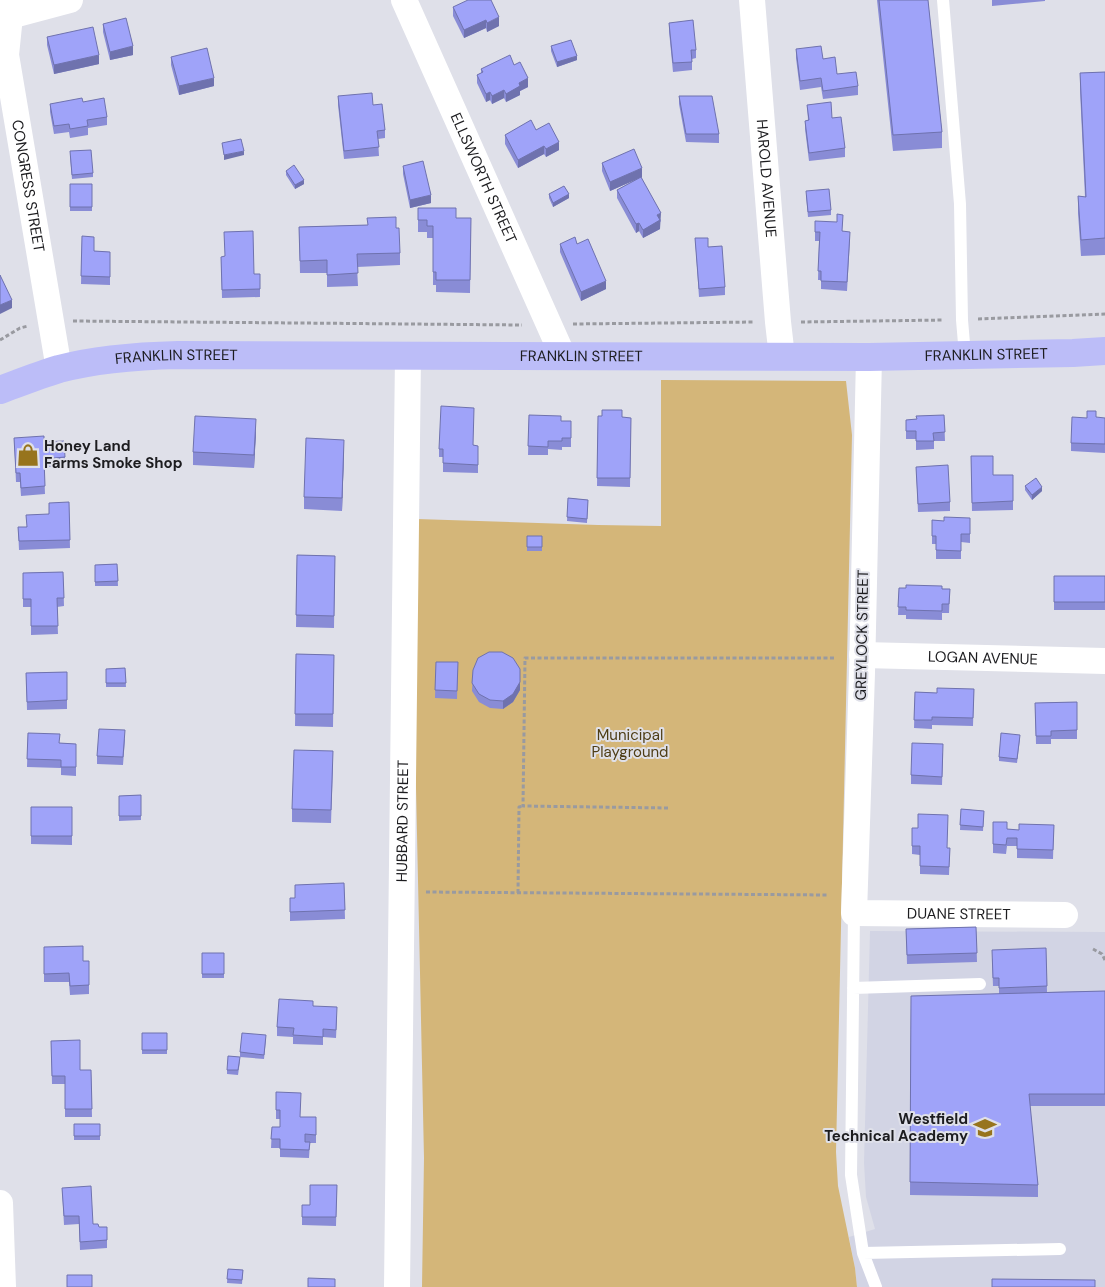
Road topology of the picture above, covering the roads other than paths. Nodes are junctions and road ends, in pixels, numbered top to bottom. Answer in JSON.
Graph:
{"nodes":[{"id":1,"x":70,"y":0,"type":"edge"},
{"id":2,"x":404,"y":0,"type":"edge"},
{"id":3,"x":752,"y":0,"type":"edge"},
{"id":4,"x":943,"y":0,"type":"edge"},
{"id":5,"x":10,"y":8,"type":"edge"},
{"id":6,"x":3,"y":61,"type":"edge"},
{"id":7,"x":1105,"y":351,"type":"edge"},
{"id":8,"x":965,"y":355,"type":"junction"},
{"id":9,"x":408,"y":356,"type":"junction"},
{"id":10,"x":563,"y":356,"type":"junction"},
{"id":11,"x":782,"y":357,"type":"junction"},
{"id":12,"x":869,"y":358,"type":"junction"},
{"id":13,"x":59,"y":369,"type":"junction"},
{"id":14,"x":0,"y":390,"type":"edge"},
{"id":15,"x":862,"y":655,"type":"junction"},
{"id":16,"x":1105,"y":661,"type":"edge"},
{"id":17,"x":854,"y":913,"type":"junction"},
{"id":18,"x":1065,"y":915,"type":"dead end"},
{"id":19,"x":980,"y":984,"type":"dead end"},
{"id":20,"x":853,"y":988,"type":"junction"},
{"id":21,"x":0,"y":1203,"type":"edge"},
{"id":22,"x":1060,"y":1249,"type":"dead end"},
{"id":23,"x":863,"y":1253,"type":"junction"},
{"id":24,"x":3,"y":1287,"type":"edge"},
{"id":25,"x":397,"y":1287,"type":"edge"},
{"id":26,"x":876,"y":1287,"type":"edge"}],
"edges":[{"from":1,"to":5,"type":"street"},
{"from":2,"to":10,"type":"street","name":"ELLSWORTH STREET"},
{"from":3,"to":11,"type":"street","name":"HAROLD AVENUE"},
{"from":4,"to":8,"type":"lane"},
{"from":5,"to":6,"type":"street","name":"CONGRESS STREET"},
{"from":6,"to":13,"type":"street","name":"CONGRESS STREET"},
{"from":7,"to":8,"type":"main road","name":"FRANKLIN STREET"},
{"from":8,"to":12,"type":"main road","name":"FRANKLIN STREET"},
{"from":9,"to":10,"type":"main road","name":"FRANKLIN STREET"},
{"from":9,"to":13,"type":"main road","name":"FRANKLIN STREET"},
{"from":9,"to":25,"type":"street","name":"HUBBARD STREET"},
{"from":10,"to":11,"type":"main road","name":"FRANKLIN STREET"},
{"from":11,"to":12,"type":"main road","name":"FRANKLIN STREET"},
{"from":12,"to":15,"type":"street","name":"GREYLOCK STREET"},
{"from":13,"to":14,"type":"main road","name":"FRANKLIN STREET"},
{"from":15,"to":16,"type":"street","name":"LOGAN AVENUE"},
{"from":15,"to":17,"type":"street","name":"GREYLOCK STREET"},
{"from":17,"to":18,"type":"street","name":"DUANE STREET"},
{"from":17,"to":20,"type":"lane"},
{"from":19,"to":20,"type":"lane"},
{"from":20,"to":23,"type":"lane"},
{"from":21,"to":24,"type":"street"},
{"from":22,"to":23,"type":"lane"},
{"from":23,"to":26,"type":"lane"}]}
